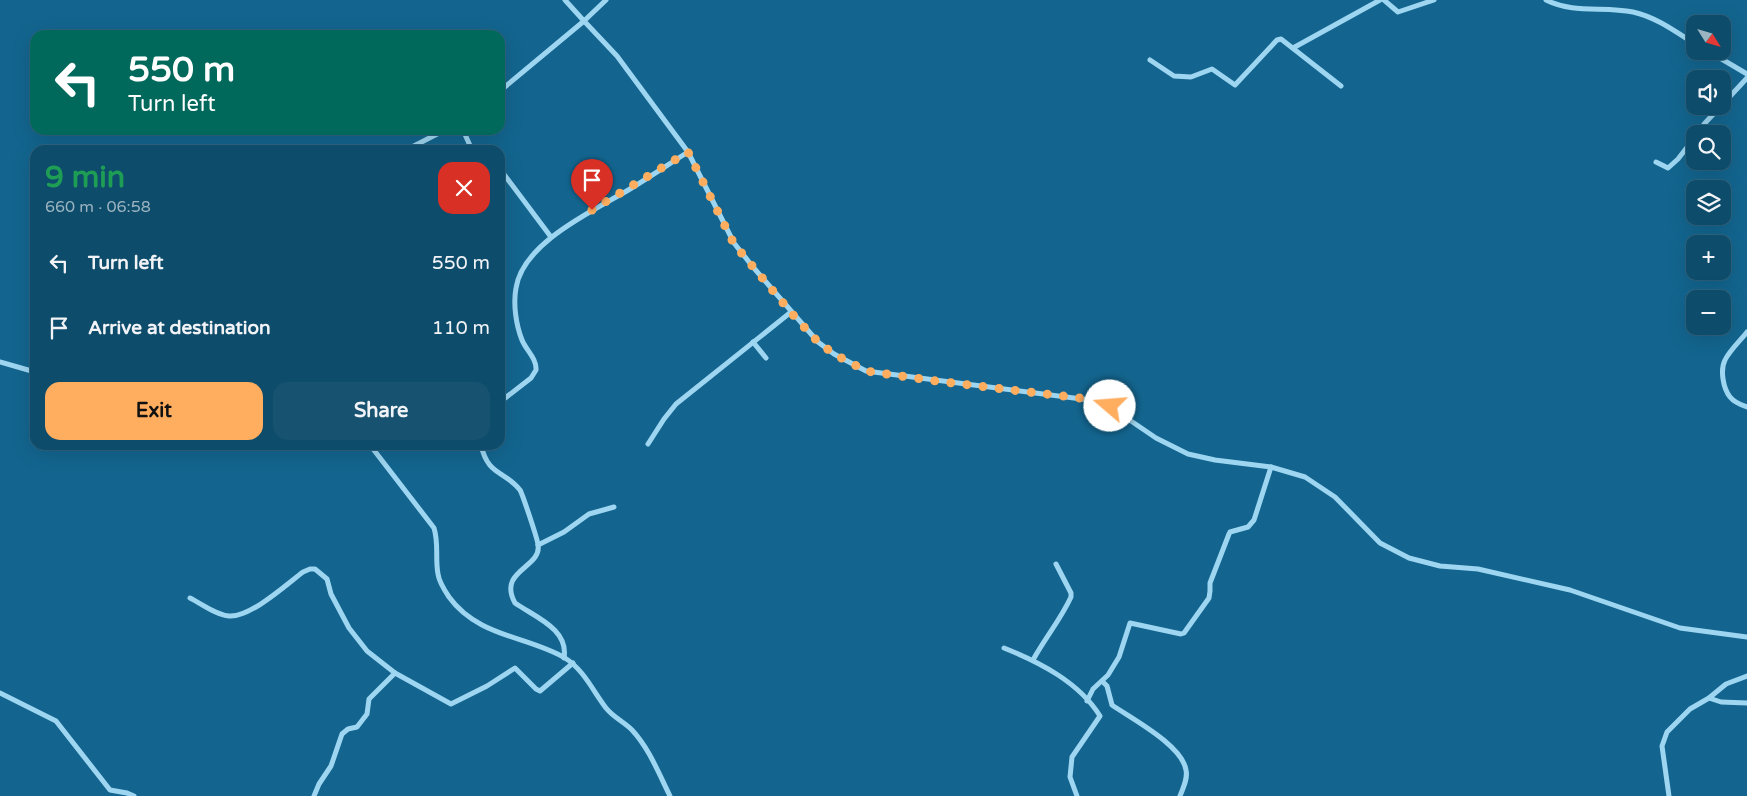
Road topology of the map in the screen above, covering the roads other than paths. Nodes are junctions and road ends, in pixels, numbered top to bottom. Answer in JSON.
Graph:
{"nodes":[{"id":1,"x":565,"y":0,"type":"edge"},
{"id":2,"x":606,"y":0,"type":"edge"},
{"id":3,"x":1380,"y":0,"type":"edge"},
{"id":4,"x":1384,"y":0,"type":"edge"},
{"id":5,"x":1434,"y":0,"type":"edge"},
{"id":6,"x":1546,"y":0,"type":"edge"},
{"id":7,"x":584,"y":21,"type":"junction"},
{"id":8,"x":1686,"y":38,"type":"edge"},
{"id":9,"x":1292,"y":48,"type":"junction"},
{"id":10,"x":1150,"y":60,"type":"dead end"},
{"id":11,"x":1723,"y":60,"type":"edge"},
{"id":12,"x":1747,"y":74,"type":"edge"},
{"id":13,"x":1747,"y":78,"type":"edge"},
{"id":14,"x":1341,"y":86,"type":"dead end"},
{"id":15,"x":505,"y":87,"type":"edge"},
{"id":16,"x":1731,"y":96,"type":"edge"},
{"id":17,"x":1713,"y":115,"type":"edge"},
{"id":18,"x":1704,"y":125,"type":"edge"},
{"id":19,"x":435,"y":135,"type":"edge"},
{"id":20,"x":416,"y":145,"type":"edge"},
{"id":21,"x":1686,"y":148,"type":"edge"},
{"id":22,"x":688,"y":152,"type":"junction"},
{"id":23,"x":1656,"y":162,"type":"dead end"},
{"id":24,"x":505,"y":177,"type":"edge"},
{"id":25,"x":551,"y":237,"type":"junction"},
{"id":26,"x":791,"y":312,"type":"junction"},
{"id":27,"x":1747,"y":332,"type":"edge"},
{"id":28,"x":753,"y":342,"type":"junction"},
{"id":29,"x":766,"y":358,"type":"dead end"},
{"id":30,"x":0,"y":362,"type":"edge"},
{"id":31,"x":30,"y":371,"type":"edge"},
{"id":32,"x":505,"y":398,"type":"edge"},
{"id":33,"x":1747,"y":407,"type":"edge"},
{"id":34,"x":648,"y":444,"type":"dead end"},
{"id":35,"x":374,"y":450,"type":"edge"},
{"id":36,"x":483,"y":450,"type":"edge"},
{"id":37,"x":1271,"y":467,"type":"junction"},
{"id":38,"x":614,"y":507,"type":"dead end"},
{"id":39,"x":538,"y":546,"type":"junction"},
{"id":40,"x":1056,"y":564,"type":"dead end"},
{"id":41,"x":190,"y":598,"type":"dead end"},
{"id":42,"x":1747,"y":637,"type":"edge"},
{"id":43,"x":1004,"y":648,"type":"dead end"},
{"id":44,"x":564,"y":658,"type":"junction"},
{"id":45,"x":1033,"y":660,"type":"junction"},
{"id":46,"x":572,"y":663,"type":"junction"},
{"id":47,"x":395,"y":673,"type":"junction"},
{"id":48,"x":1747,"y":676,"type":"edge"},
{"id":49,"x":1102,"y":682,"type":"junction"},
{"id":50,"x":0,"y":693,"type":"edge"},
{"id":51,"x":1709,"y":698,"type":"junction"},
{"id":52,"x":1087,"y":700,"type":"junction"},
{"id":53,"x":1747,"y":703,"type":"edge"},
{"id":54,"x":134,"y":796,"type":"edge"},
{"id":55,"x":314,"y":796,"type":"edge"},
{"id":56,"x":670,"y":796,"type":"edge"},
{"id":57,"x":1077,"y":796,"type":"edge"},
{"id":58,"x":1180,"y":796,"type":"edge"},
{"id":59,"x":1669,"y":796,"type":"edge"}],
"edges":[{"from":1,"to":7,"type":"street"},
{"from":2,"to":7,"type":"street"},
{"from":3,"to":9,"type":"street"},
{"from":4,"to":5,"type":"street"},
{"from":6,"to":8,"type":"street"},
{"from":7,"to":15,"type":"street"},
{"from":7,"to":22,"type":"street"},
{"from":9,"to":10,"type":"street"},
{"from":9,"to":14,"type":"street"},
{"from":11,"to":12,"type":"street"},
{"from":13,"to":16,"type":"street"},
{"from":17,"to":18,"type":"street"},
{"from":19,"to":20,"type":"street"},
{"from":21,"to":23,"type":"street"},
{"from":22,"to":25,"type":"street"},
{"from":22,"to":26,"type":"street"},
{"from":24,"to":25,"type":"street"},
{"from":25,"to":32,"type":"street"},
{"from":26,"to":28,"type":"street"},
{"from":26,"to":37,"type":"street"},
{"from":27,"to":33,"type":"street"},
{"from":28,"to":29,"type":"street"},
{"from":28,"to":34,"type":"street"},
{"from":30,"to":31,"type":"street"},
{"from":35,"to":44,"type":"street"},
{"from":36,"to":39,"type":"street"},
{"from":37,"to":42,"type":"street"},
{"from":37,"to":49,"type":"street"},
{"from":38,"to":39,"type":"street"},
{"from":39,"to":44,"type":"street"},
{"from":40,"to":45,"type":"street"},
{"from":41,"to":47,"type":"street"},
{"from":43,"to":45,"type":"street"},
{"from":44,"to":46,"type":"street"},
{"from":45,"to":52,"type":"street"},
{"from":46,"to":47,"type":"street"},
{"from":46,"to":56,"type":"street"},
{"from":47,"to":55,"type":"street"},
{"from":48,"to":51,"type":"street"},
{"from":49,"to":52,"type":"street"},
{"from":49,"to":58,"type":"street"},
{"from":50,"to":54,"type":"street"},
{"from":51,"to":53,"type":"street"},
{"from":51,"to":59,"type":"street"},
{"from":52,"to":57,"type":"street"}]}
